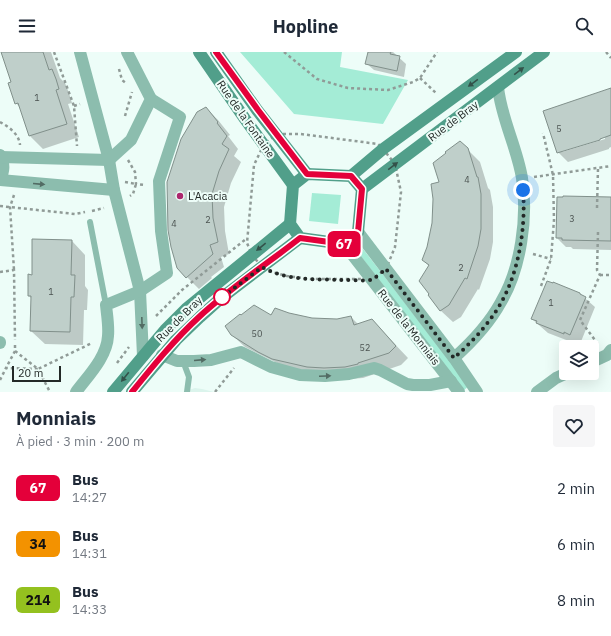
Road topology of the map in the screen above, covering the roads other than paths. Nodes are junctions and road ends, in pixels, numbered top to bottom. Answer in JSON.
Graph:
{"nodes":[{"id":1,"x":80,"y":52,"type":"edge"},
{"id":2,"x":127,"y":52,"type":"edge"},
{"id":3,"x":199,"y":52,"type":"edge"},
{"id":4,"x":216,"y":52,"type":"edge"},
{"id":5,"x":516,"y":52,"type":"edge"},
{"id":6,"x":544,"y":52,"type":"edge"},
{"id":7,"x":498,"y":87,"type":"junction"},
{"id":8,"x":151,"y":99,"type":"junction"},
{"id":9,"x":1,"y":156,"type":"edge"},
{"id":10,"x":109,"y":160,"type":"junction"},
{"id":11,"x":307,"y":174,"type":"junction"},
{"id":12,"x":351,"y":176,"type":"junction"},
{"id":13,"x":0,"y":180,"type":"edge"},
{"id":14,"x":293,"y":185,"type":"junction"},
{"id":15,"x":362,"y":189,"type":"junction"},
{"id":16,"x":114,"y":190,"type":"junction"},
{"id":17,"x":90,"y":222,"type":"dead end"},
{"id":18,"x":290,"y":224,"type":"junction"},
{"id":19,"x":358,"y":232,"type":"junction"},
{"id":20,"x":300,"y":238,"type":"junction"},
{"id":21,"x":344,"y":244,"type":"junction"},
{"id":22,"x":140,"y":291,"type":"junction"},
{"id":23,"x":106,"y":305,"type":"junction"},
{"id":24,"x":609,"y":353,"type":"edge"},
{"id":25,"x":162,"y":355,"type":"junction"},
{"id":26,"x":143,"y":356,"type":"junction"},
{"id":27,"x":454,"y":358,"type":"junction"},
{"id":28,"x":599,"y":358,"type":"edge"},
{"id":29,"x":183,"y":361,"type":"junction"},
{"id":30,"x":559,"y":377,"type":"edge"},
{"id":31,"x":451,"y":381,"type":"junction"},
{"id":32,"x":76,"y":392,"type":"edge"},
{"id":33,"x":113,"y":392,"type":"edge"},
{"id":34,"x":132,"y":392,"type":"edge"},
{"id":35,"x":187,"y":392,"type":"edge"},
{"id":36,"x":459,"y":392,"type":"edge"},
{"id":37,"x":477,"y":392,"type":"edge"},
{"id":38,"x":537,"y":392,"type":"edge"}],
"edges":[{"from":1,"to":10,"type":"street"},
{"from":2,"to":8,"type":"street"},
{"from":3,"to":14,"type":"street","name":"Rue de la Fontaine"},
{"from":4,"to":11,"type":"street","name":"Rue de la Fontaine"},
{"from":5,"to":12,"type":"street","name":"Rue de Bray","one_way":true},
{"from":7,"to":6,"type":"street","name":"Rue de Bray","one_way":true},
{"from":15,"to":7,"type":"street","name":"Rue de Bray","one_way":true},
{"from":7,"to":27,"type":"street"},
{"from":8,"to":10,"type":"street"},
{"from":8,"to":22,"type":"street"},
{"from":9,"to":10,"type":"street"},
{"from":9,"to":13,"type":"street"},
{"from":10,"to":16,"type":"street"},
{"from":11,"to":12,"type":"street"},
{"from":11,"to":14,"type":"street"},
{"from":12,"to":15,"type":"street"},
{"from":13,"to":16,"type":"street","one_way":true},
{"from":14,"to":18,"type":"street"},
{"from":15,"to":19,"type":"street"},
{"from":16,"to":22,"type":"street"},
{"from":17,"to":23,"type":"lane"},
{"from":18,"to":20,"type":"street"},
{"from":18,"to":26,"type":"street","name":"Rue de Bray","one_way":true},
{"from":19,"to":21,"type":"street"},
{"from":19,"to":27,"type":"street","name":"Rue de la Monniais"},
{"from":20,"to":21,"type":"street"},
{"from":20,"to":25,"type":"street","name":"Rue de Bray"},
{"from":21,"to":31,"type":"street","name":"Rue de la Monniais"},
{"from":22,"to":23,"type":"street"},
{"from":22,"to":26,"type":"street","one_way":true},
{"from":23,"to":32,"type":"street"},
{"from":24,"to":28,"type":"street"},
{"from":25,"to":29,"type":"street","name":"Rue de Bray"},
{"from":25,"to":34,"type":"street","name":"Rue de Bray"},
{"from":26,"to":33,"type":"street","name":"Rue de Bray","one_way":true},
{"from":27,"to":37,"type":"street","name":"Rue de la Monniais"},
{"from":29,"to":31,"type":"street","name":"Rue de Bray","one_way":true},
{"from":29,"to":35,"type":"lane"},
{"from":30,"to":38,"type":"street"},
{"from":31,"to":36,"type":"street","name":"Rue de la Monniais"}]}
